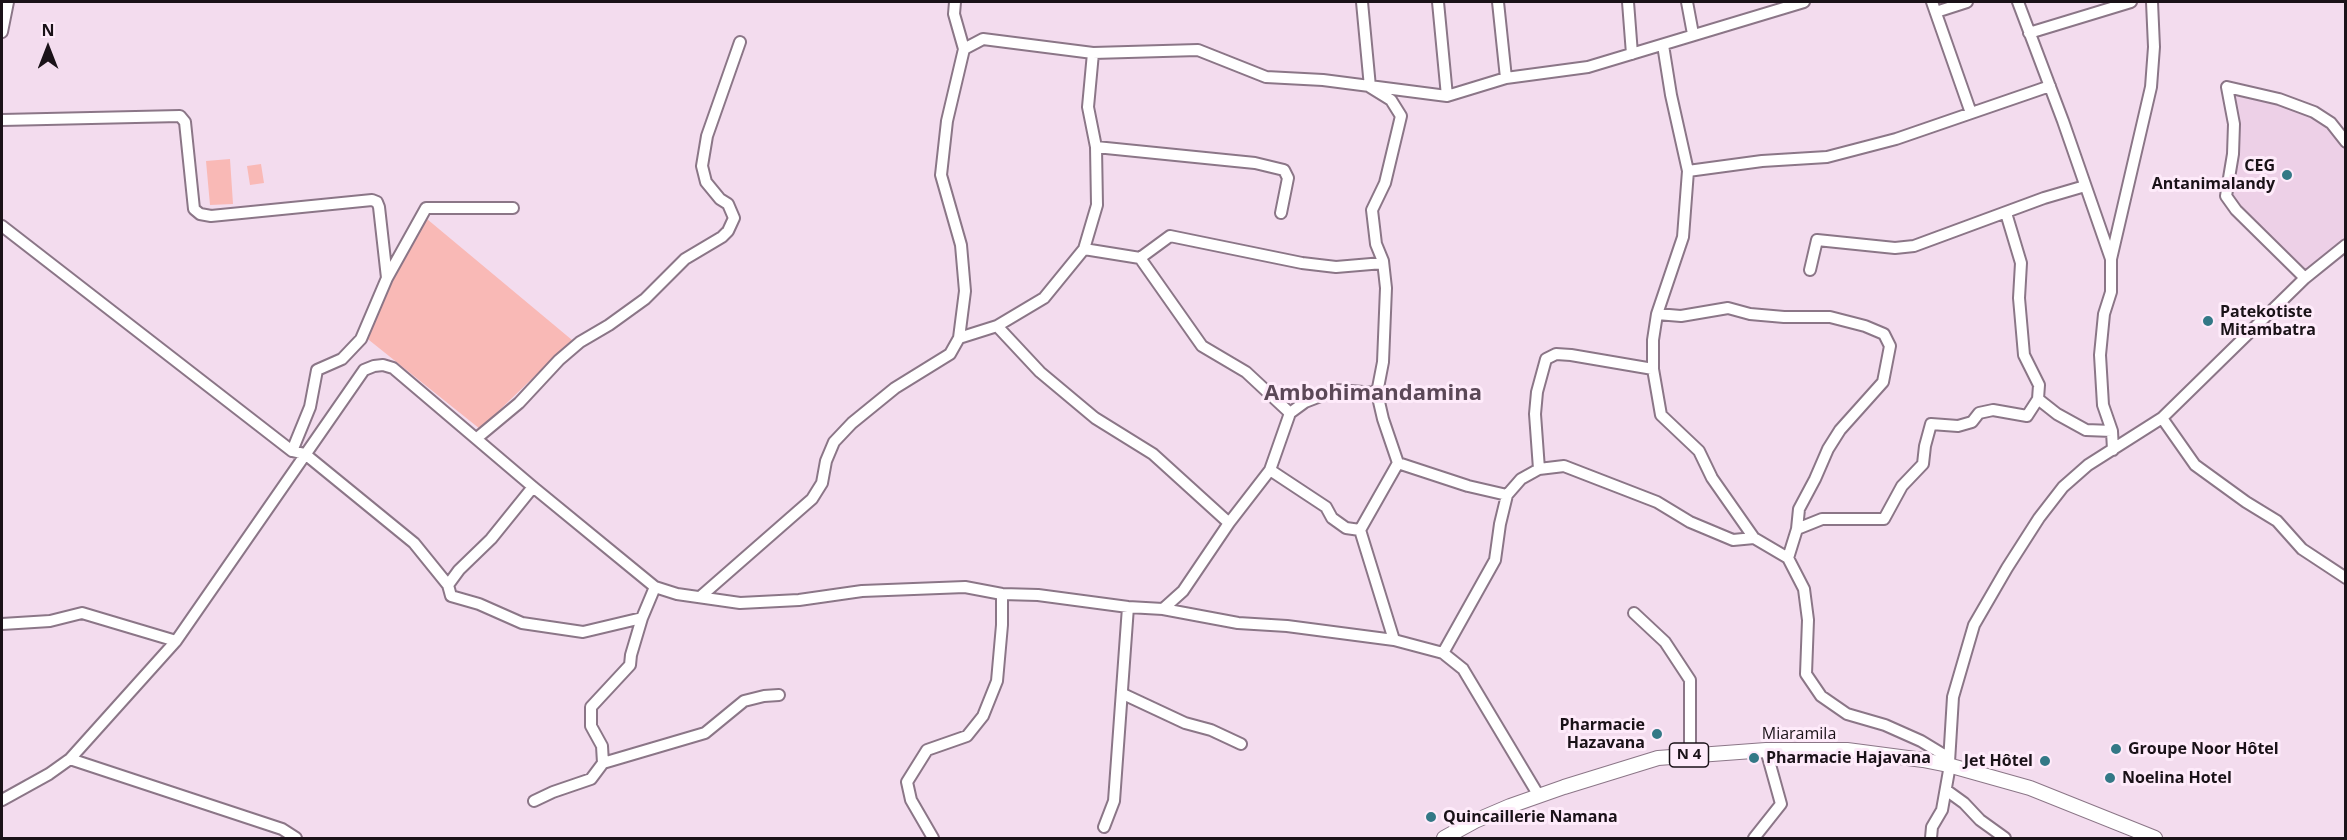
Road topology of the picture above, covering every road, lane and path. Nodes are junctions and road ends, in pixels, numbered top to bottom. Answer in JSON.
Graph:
{"nodes":[{"id":1,"x":8,"y":2,"type":"edge"},
{"id":2,"x":955,"y":2,"type":"edge"},
{"id":3,"x":1362,"y":2,"type":"edge"},
{"id":4,"x":1438,"y":2,"type":"edge"},
{"id":5,"x":1498,"y":2,"type":"edge"},
{"id":6,"x":1628,"y":2,"type":"edge"},
{"id":7,"x":1687,"y":2,"type":"edge"},
{"id":8,"x":1804,"y":2,"type":"edge"},
{"id":9,"x":1967,"y":2,"type":"edge"},
{"id":10,"x":2018,"y":2,"type":"edge"},
{"id":11,"x":2131,"y":2,"type":"edge"},
{"id":12,"x":2152,"y":2,"type":"edge"},
{"id":13,"x":1934,"y":7,"type":"edge"},
{"id":14,"x":2,"y":32,"type":"edge"},
{"id":15,"x":2029,"y":33,"type":"junction"},
{"id":16,"x":1693,"y":34,"type":"junction"},
{"id":17,"x":740,"y":42,"type":"dead end"},
{"id":18,"x":1663,"y":45,"type":"junction"},
{"id":19,"x":964,"y":49,"type":"junction"},
{"id":20,"x":1093,"y":53,"type":"junction"},
{"id":21,"x":1632,"y":54,"type":"junction"},
{"id":22,"x":1506,"y":78,"type":"junction"},
{"id":23,"x":2050,"y":86,"type":"junction"},
{"id":24,"x":1370,"y":87,"type":"junction"},
{"id":25,"x":1447,"y":96,"type":"junction"},
{"id":26,"x":1971,"y":114,"type":"junction"},
{"id":27,"x":2,"y":120,"type":"edge"},
{"id":28,"x":2346,"y":142,"type":"edge"},
{"id":29,"x":1096,"y":147,"type":"junction"},
{"id":30,"x":1688,"y":171,"type":"junction"},
{"id":31,"x":2085,"y":186,"type":"junction"},
{"id":32,"x":513,"y":208,"type":"dead end"},
{"id":33,"x":1281,"y":213,"type":"dead end"},
{"id":34,"x":2006,"y":213,"type":"junction"},
{"id":35,"x":2,"y":226,"type":"edge"},
{"id":36,"x":2346,"y":245,"type":"edge"},
{"id":37,"x":1084,"y":249,"type":"junction"},
{"id":38,"x":1140,"y":258,"type":"junction"},
{"id":39,"x":2111,"y":259,"type":"junction"},
{"id":40,"x":1383,"y":263,"type":"junction"},
{"id":41,"x":1810,"y":270,"type":"dead end"},
{"id":42,"x":387,"y":278,"type":"junction"},
{"id":43,"x":2305,"y":278,"type":"junction"},
{"id":44,"x":1657,"y":314,"type":"junction"},
{"id":45,"x":998,"y":326,"type":"junction"},
{"id":46,"x":959,"y":338,"type":"junction"},
{"id":47,"x":1653,"y":369,"type":"junction"},
{"id":48,"x":1377,"y":393,"type":"junction"},
{"id":49,"x":2038,"y":399,"type":"junction"},
{"id":50,"x":1290,"y":413,"type":"junction"},
{"id":51,"x":2162,"y":418,"type":"junction"},
{"id":52,"x":2112,"y":431,"type":"junction"},
{"id":53,"x":477,"y":438,"type":"junction"},
{"id":54,"x":2113,"y":450,"type":"junction"},
{"id":55,"x":292,"y":451,"type":"junction"},
{"id":56,"x":305,"y":454,"type":"junction"},
{"id":57,"x":1398,"y":463,"type":"junction"},
{"id":58,"x":1539,"y":469,"type":"junction"},
{"id":59,"x":1270,"y":470,"type":"junction"},
{"id":60,"x":533,"y":487,"type":"junction"},
{"id":61,"x":1507,"y":495,"type":"junction"},
{"id":62,"x":1229,"y":523,"type":"junction"},
{"id":63,"x":1797,"y":529,"type":"junction"},
{"id":64,"x":1360,"y":530,"type":"junction"},
{"id":65,"x":1754,"y":538,"type":"junction"},
{"id":66,"x":1788,"y":558,"type":"junction"},
{"id":67,"x":2346,"y":578,"type":"edge"},
{"id":68,"x":448,"y":585,"type":"junction"},
{"id":69,"x":655,"y":587,"type":"junction"},
{"id":70,"x":1002,"y":594,"type":"junction"},
{"id":71,"x":700,"y":597,"type":"junction"},
{"id":72,"x":1128,"y":607,"type":"junction"},
{"id":73,"x":1163,"y":609,"type":"junction"},
{"id":74,"x":1634,"y":613,"type":"dead end"},
{"id":75,"x":642,"y":618,"type":"junction"},
{"id":76,"x":2,"y":624,"type":"edge"},
{"id":77,"x":1394,"y":640,"type":"junction"},
{"id":78,"x":176,"y":641,"type":"junction"},
{"id":79,"x":1443,"y":653,"type":"junction"},
{"id":80,"x":1123,"y":694,"type":"junction"},
{"id":81,"x":778,"y":695,"type":"dead end"},
{"id":82,"x":1241,"y":744,"type":"dead end"},
{"id":83,"x":1766,"y":750,"type":"junction"},
{"id":84,"x":1690,"y":755,"type":"junction"},
{"id":85,"x":70,"y":759,"type":"junction"},
{"id":86,"x":603,"y":763,"type":"junction"},
{"id":87,"x":1949,"y":763,"type":"junction"},
{"id":88,"x":1946,"y":790,"type":"junction"},
{"id":89,"x":1539,"y":796,"type":"junction"},
{"id":90,"x":2,"y":800,"type":"edge"},
{"id":91,"x":534,"y":801,"type":"dead end"},
{"id":92,"x":1104,"y":827,"type":"dead end"},
{"id":93,"x":296,"y":838,"type":"edge"},
{"id":94,"x":933,"y":838,"type":"edge"},
{"id":95,"x":1444,"y":838,"type":"edge"},
{"id":96,"x":1754,"y":838,"type":"edge"},
{"id":97,"x":1931,"y":838,"type":"edge"},
{"id":98,"x":2005,"y":838,"type":"edge"},
{"id":99,"x":2155,"y":838,"type":"edge"}],
"edges":[{"from":1,"to":14,"type":"street"},
{"from":2,"to":19,"type":"street"},
{"from":3,"to":24,"type":"street"},
{"from":4,"to":25,"type":"street"},
{"from":5,"to":22,"type":"street"},
{"from":6,"to":21,"type":"street"},
{"from":7,"to":16,"type":"street"},
{"from":8,"to":16,"type":"street"},
{"from":9,"to":13,"type":"street"},
{"from":10,"to":15,"type":"street"},
{"from":11,"to":15,"type":"street"},
{"from":12,"to":39,"type":"street"},
{"from":13,"to":26,"type":"street"},
{"from":15,"to":23,"type":"street"},
{"from":16,"to":18,"type":"street"},
{"from":17,"to":53,"type":"street"},
{"from":18,"to":21,"type":"street"},
{"from":18,"to":30,"type":"street"},
{"from":19,"to":20,"type":"street"},
{"from":19,"to":46,"type":"street"},
{"from":20,"to":24,"type":"street"},
{"from":20,"to":29,"type":"street"},
{"from":21,"to":22,"type":"street"},
{"from":22,"to":25,"type":"street"},
{"from":23,"to":26,"type":"street"},
{"from":23,"to":31,"type":"street"},
{"from":24,"to":25,"type":"street"},
{"from":24,"to":40,"type":"street"},
{"from":26,"to":30,"type":"street"},
{"from":27,"to":42,"type":"street"},
{"from":28,"to":43,"type":"street"},
{"from":29,"to":33,"type":"street"},
{"from":29,"to":37,"type":"street"},
{"from":30,"to":44,"type":"street"},
{"from":31,"to":34,"type":"street"},
{"from":31,"to":39,"type":"street"},
{"from":32,"to":42,"type":"street"},
{"from":34,"to":41,"type":"street"},
{"from":34,"to":49,"type":"street"},
{"from":35,"to":55,"type":"street"},
{"from":36,"to":43,"type":"street"},
{"from":37,"to":38,"type":"street"},
{"from":37,"to":45,"type":"street"},
{"from":38,"to":40,"type":"street"},
{"from":38,"to":50,"type":"street"},
{"from":39,"to":52,"type":"street"},
{"from":40,"to":48,"type":"street"},
{"from":42,"to":55,"type":"street"},
{"from":43,"to":51,"type":"street"},
{"from":44,"to":47,"type":"street"},
{"from":44,"to":63,"type":"street"},
{"from":45,"to":46,"type":"street"},
{"from":45,"to":62,"type":"street"},
{"from":46,"to":71,"type":"street"},
{"from":47,"to":58,"type":"street"},
{"from":47,"to":65,"type":"street"},
{"from":48,"to":50,"type":"street"},
{"from":48,"to":57,"type":"street"},
{"from":49,"to":52,"type":"street"},
{"from":49,"to":63,"type":"street"},
{"from":50,"to":59,"type":"street"},
{"from":51,"to":54,"type":"street"},
{"from":51,"to":67,"type":"street"},
{"from":52,"to":54,"type":"street"},
{"from":53,"to":56,"type":"street"},
{"from":53,"to":60,"type":"street"},
{"from":54,"to":87,"type":"street"},
{"from":55,"to":56,"type":"street"},
{"from":56,"to":68,"type":"street"},
{"from":56,"to":78,"type":"street"},
{"from":57,"to":61,"type":"street"},
{"from":57,"to":64,"type":"street"},
{"from":58,"to":61,"type":"street"},
{"from":58,"to":65,"type":"street"},
{"from":59,"to":62,"type":"street"},
{"from":59,"to":64,"type":"street"},
{"from":60,"to":68,"type":"street"},
{"from":60,"to":69,"type":"street"},
{"from":61,"to":79,"type":"street"},
{"from":62,"to":73,"type":"street"},
{"from":63,"to":66,"type":"street"},
{"from":64,"to":77,"type":"street"},
{"from":65,"to":66,"type":"street"},
{"from":66,"to":87,"type":"street"},
{"from":68,"to":75,"type":"street"},
{"from":69,"to":71,"type":"street"},
{"from":69,"to":75,"type":"street"},
{"from":70,"to":71,"type":"street"},
{"from":70,"to":72,"type":"street"},
{"from":70,"to":94,"type":"street"},
{"from":72,"to":73,"type":"street"},
{"from":72,"to":80,"type":"street"},
{"from":73,"to":77,"type":"street"},
{"from":74,"to":84,"type":"street"},
{"from":75,"to":86,"type":"street"},
{"from":76,"to":78,"type":"street"},
{"from":77,"to":79,"type":"street"},
{"from":78,"to":85,"type":"street"},
{"from":79,"to":89,"type":"street"},
{"from":80,"to":82,"type":"street"},
{"from":80,"to":92,"type":"street"},
{"from":81,"to":86,"type":"street"},
{"from":83,"to":84,"type":"main road","name":"Miaramila","number":"N 4"},
{"from":83,"to":87,"type":"main road","name":"Miaramila","number":"N 4"},
{"from":83,"to":96,"type":"street"},
{"from":84,"to":89,"type":"main road","name":"Miaramila","number":"N 4"},
{"from":85,"to":90,"type":"street"},
{"from":85,"to":93,"type":"street"},
{"from":86,"to":91,"type":"street"},
{"from":87,"to":88,"type":"street"},
{"from":87,"to":99,"type":"main road","name":"Miaramila","number":"N 4"},
{"from":88,"to":97,"type":"street"},
{"from":88,"to":98,"type":"street"},
{"from":89,"to":95,"type":"main road","name":"Miaramila","number":"N 4"}]}
